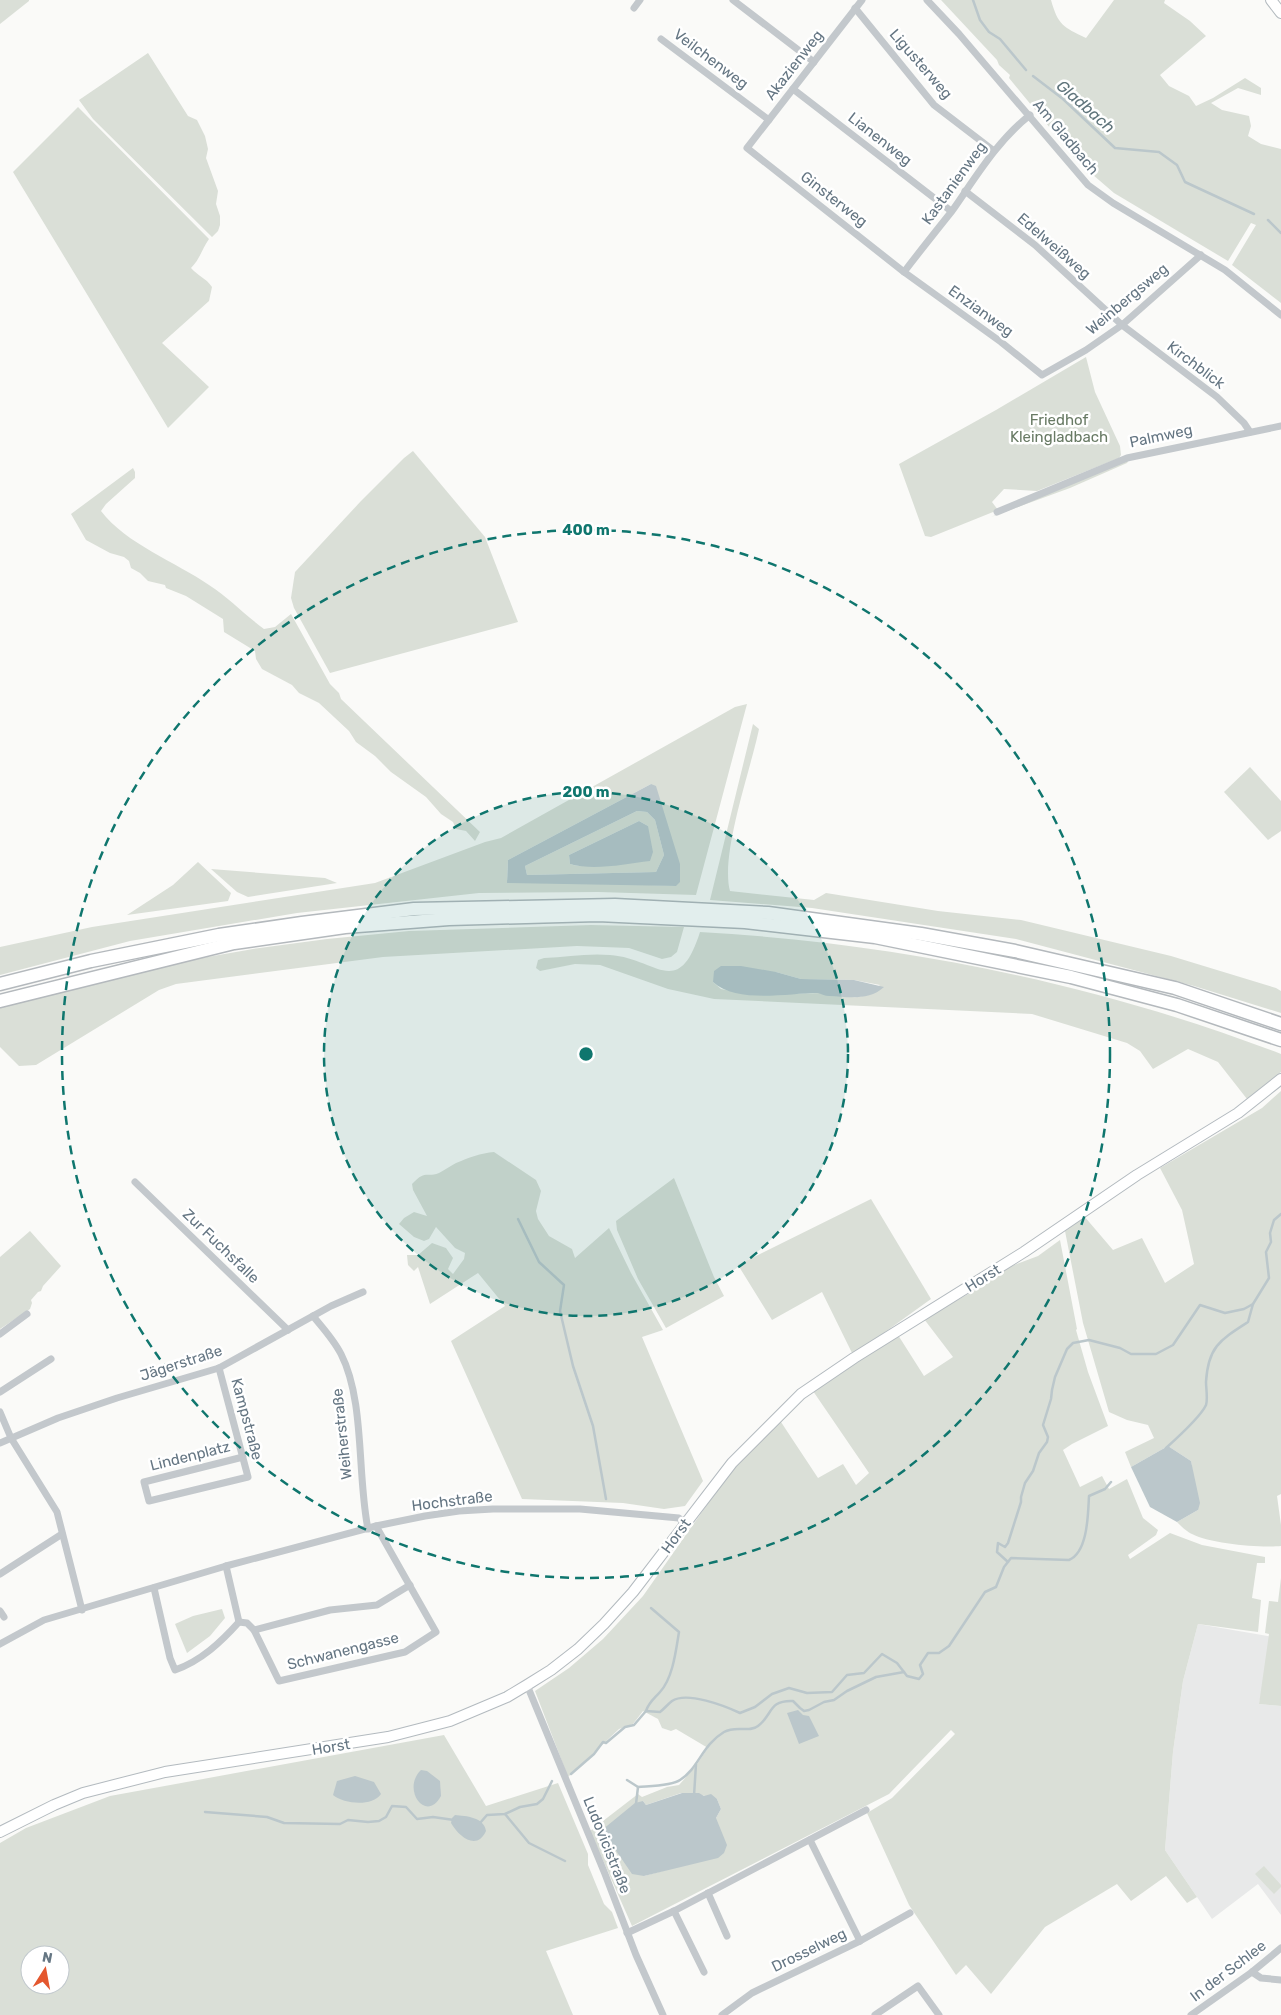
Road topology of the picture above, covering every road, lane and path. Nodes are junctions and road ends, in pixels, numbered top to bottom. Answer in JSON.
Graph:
{"nodes":[{"id":1,"x":640,"y":0,"type":"edge"},
{"id":2,"x":733,"y":0,"type":"edge"},
{"id":3,"x":927,"y":0,"type":"edge"},
{"id":4,"x":1270,"y":0,"type":"edge"},
{"id":5,"x":858,"y":3,"type":"edge"},
{"id":6,"x":634,"y":8,"type":"dead end"},
{"id":7,"x":1281,"y":13,"type":"edge"},
{"id":8,"x":661,"y":39,"type":"dead end"},
{"id":9,"x":814,"y":62,"type":"junction"},
{"id":10,"x":793,"y":89,"type":"junction"},
{"id":11,"x":1030,"y":115,"type":"junction"},
{"id":12,"x":769,"y":120,"type":"junction"},
{"id":13,"x":747,"y":148,"type":"joint"},
{"id":14,"x":994,"y":151,"type":"junction"},
{"id":15,"x":966,"y":191,"type":"junction"},
{"id":16,"x":951,"y":211,"type":"junction"},
{"id":17,"x":1201,"y":255,"type":"junction"},
{"id":18,"x":904,"y":272,"type":"junction"},
{"id":19,"x":1281,"y":315,"type":"edge"},
{"id":20,"x":1122,"y":325,"type":"junction"},
{"id":21,"x":1042,"y":375,"type":"joint"},
{"id":22,"x":1281,"y":426,"type":"edge"},
{"id":23,"x":1250,"y":432,"type":"junction"},
{"id":24,"x":997,"y":512,"type":"dead end"},
{"id":25,"x":0,"y":984,"type":"edge"},
{"id":26,"x":0,"y":1001,"type":"edge"},
{"id":27,"x":1281,"y":1024,"type":"edge"},
{"id":28,"x":1281,"y":1040,"type":"edge"},
{"id":29,"x":1281,"y":1079,"type":"edge"},
{"id":30,"x":135,"y":1182,"type":"dead end"},
{"id":31,"x":363,"y":1292,"type":"dead end"},
{"id":32,"x":26,"y":1314,"type":"dead end"},
{"id":33,"x":314,"y":1316,"type":"junction"},
{"id":34,"x":288,"y":1330,"type":"junction"},
{"id":35,"x":0,"y":1334,"type":"edge"},
{"id":36,"x":51,"y":1359,"type":"dead end"},
{"id":37,"x":219,"y":1368,"type":"junction"},
{"id":38,"x":0,"y":1392,"type":"edge"},
{"id":39,"x":0,"y":1412,"type":"edge"},
{"id":40,"x":11,"y":1438,"type":"junction"},
{"id":41,"x":0,"y":1443,"type":"edge"},
{"id":42,"x":243,"y":1457,"type":"junction"},
{"id":43,"x":248,"y":1477,"type":"joint"},
{"id":44,"x":684,"y":1524,"type":"junction"},
{"id":45,"x":376,"y":1526,"type":"junction"},
{"id":46,"x":368,"y":1528,"type":"junction"},
{"id":47,"x":62,"y":1534,"type":"junction"},
{"id":48,"x":226,"y":1566,"type":"junction"},
{"id":49,"x":0,"y":1574,"type":"edge"},
{"id":50,"x":410,"y":1585,"type":"junction"},
{"id":51,"x":154,"y":1588,"type":"junction"},
{"id":52,"x":82,"y":1610,"type":"junction"},
{"id":53,"x":240,"y":1622,"type":"junction"},
{"id":54,"x":254,"y":1630,"type":"junction"},
{"id":55,"x":0,"y":1644,"type":"edge"},
{"id":56,"x":527,"y":1685,"type":"junction"},
{"id":57,"x":866,"y":1810,"type":"dead end"},
{"id":58,"x":0,"y":1832,"type":"edge"},
{"id":59,"x":810,"y":1840,"type":"junction"},
{"id":60,"x":708,"y":1893,"type":"junction"},
{"id":61,"x":674,"y":1911,"type":"junction"},
{"id":62,"x":910,"y":1913,"type":"dead end"},
{"id":63,"x":627,"y":1933,"type":"junction"},
{"id":64,"x":727,"y":1936,"type":"dead end"},
{"id":65,"x":860,"y":1941,"type":"junction"},
{"id":66,"x":1281,"y":1948,"type":"edge"},
{"id":67,"x":704,"y":1972,"type":"dead end"},
{"id":68,"x":1252,"y":1972,"type":"junction"},
{"id":69,"x":1281,"y":1980,"type":"edge"},
{"id":70,"x":663,"y":2015,"type":"edge"},
{"id":71,"x":722,"y":2015,"type":"edge"},
{"id":72,"x":875,"y":2015,"type":"edge"},
{"id":73,"x":939,"y":2015,"type":"edge"},
{"id":74,"x":1191,"y":2015,"type":"edge"}],
"edges":[{"from":1,"to":6,"type":"street"},
{"from":2,"to":9,"type":"street"},
{"from":3,"to":11,"type":"street","name":"Am Gladbach"},
{"from":4,"to":7,"type":"street"},
{"from":5,"to":9,"type":"street","name":"Akazienweg"},
{"from":5,"to":14,"type":"street","name":"Ligusterweg"},
{"from":8,"to":12,"type":"street","name":"Veilchenweg"},
{"from":9,"to":10,"type":"street","name":"Akazienweg"},
{"from":10,"to":12,"type":"street","name":"Akazienweg"},
{"from":10,"to":16,"type":"street","name":"Lianenweg"},
{"from":11,"to":14,"type":"street","name":"Kastanienweg"},
{"from":11,"to":17,"type":"street","name":"Am Gladbach"},
{"from":12,"to":13,"type":"street","name":"Akazienweg"},
{"from":13,"to":18,"type":"street","name":"Ginsterweg"},
{"from":14,"to":15,"type":"street","name":"Kastanienweg"},
{"from":15,"to":16,"type":"street","name":"Kastanienweg"},
{"from":15,"to":20,"type":"street","name":"Edelweißweg"},
{"from":16,"to":18,"type":"street","name":"Kastanienweg"},
{"from":17,"to":19,"type":"street","name":"Am Gladbach"},
{"from":17,"to":20,"type":"street","name":"Weinbergsweg"},
{"from":18,"to":21,"type":"street","name":"Enzianweg"},
{"from":20,"to":21,"type":"street","name":"Weinbergsweg"},
{"from":20,"to":23,"type":"street","name":"Kirchblick"},
{"from":22,"to":23,"type":"street","name":"Palmweg"},
{"from":23,"to":24,"type":"street","name":"Palmweg"},
{"from":25,"to":27,"type":"highway"},
{"from":26,"to":28,"type":"highway"},
{"from":29,"to":44,"type":"street","name":"Horst"},
{"from":30,"to":34,"type":"street","name":"Zur Fuchsfalle"},
{"from":31,"to":33,"type":"street","name":"Jägerstraße"},
{"from":32,"to":35,"type":"street"},
{"from":33,"to":34,"type":"street","name":"Jägerstraße"},
{"from":33,"to":46,"type":"street","name":"Weiherstraße"},
{"from":34,"to":37,"type":"street","name":"Jägerstraße"},
{"from":36,"to":38,"type":"street"},
{"from":37,"to":40,"type":"street","name":"Jägerstraße"},
{"from":37,"to":42,"type":"street","name":"Kampstraße"},
{"from":39,"to":40,"type":"street"},
{"from":40,"to":41,"type":"street","name":"Jägerstraße"},
{"from":40,"to":47,"type":"street"},
{"from":42,"to":43,"type":"street","name":"Kampstraße"},
{"from":42,"to":43,"type":"street","name":"Lindenplatz"},
{"from":44,"to":45,"type":"street","name":"Hochstraße"},
{"from":44,"to":56,"type":"street","name":"Horst"},
{"from":45,"to":46,"type":"street","name":"Hochstraße"},
{"from":45,"to":50,"type":"street"},
{"from":46,"to":48,"type":"street","name":"Hochstraße"},
{"from":47,"to":49,"type":"street"},
{"from":47,"to":52,"type":"street"},
{"from":48,"to":51,"type":"street","name":"Hochstraße"},
{"from":48,"to":53,"type":"street"},
{"from":50,"to":54,"type":"street"},
{"from":50,"to":54,"type":"street","name":"Schwanengasse"},
{"from":51,"to":52,"type":"street","name":"Hochstraße"},
{"from":51,"to":53,"type":"street"},
{"from":52,"to":55,"type":"street","name":"Hochstraße"},
{"from":53,"to":54,"type":"street"},
{"from":56,"to":58,"type":"street","name":"Horst"},
{"from":56,"to":63,"type":"street","name":"Ludovicistraße"},
{"from":57,"to":59,"type":"street"},
{"from":59,"to":60,"type":"street"},
{"from":59,"to":65,"type":"street"},
{"from":60,"to":61,"type":"street"},
{"from":60,"to":64,"type":"street"},
{"from":61,"to":63,"type":"street"},
{"from":61,"to":67,"type":"street"},
{"from":62,"to":65,"type":"street","name":"Drosselweg"},
{"from":63,"to":70,"type":"street","name":"Ludovicistraße"},
{"from":65,"to":71,"type":"street","name":"Drosselweg"},
{"from":66,"to":68,"type":"street","name":"In der Schlee"},
{"from":68,"to":69,"type":"street"},
{"from":68,"to":74,"type":"street","name":"In der Schlee"},
{"from":72,"to":73,"type":"street"}]}
